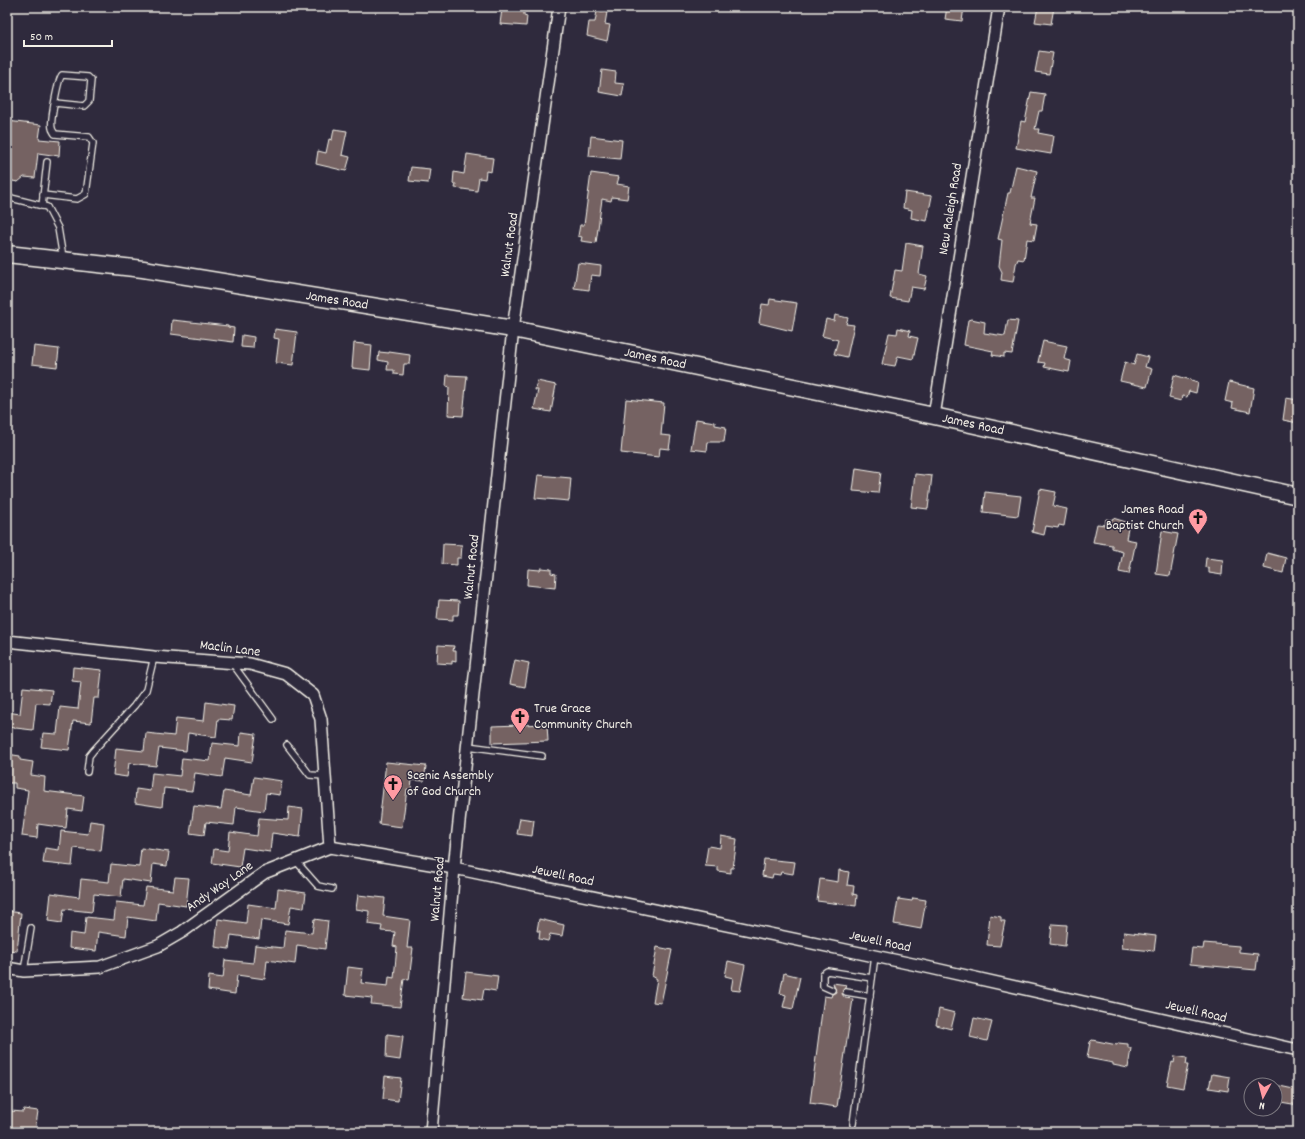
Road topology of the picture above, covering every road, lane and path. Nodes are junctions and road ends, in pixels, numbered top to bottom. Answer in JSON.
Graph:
{"nodes":[{"id":1,"x":559,"y":7,"type":"edge"},
{"id":2,"x":999,"y":7,"type":"edge"},
{"id":3,"x":55,"y":103,"type":"junction"},
{"id":4,"x":47,"y":162,"type":"dead end"},
{"id":5,"x":44,"y":195,"type":"junction"},
{"id":6,"x":7,"y":197,"type":"edge"},
{"id":7,"x":42,"y":206,"type":"junction"},
{"id":8,"x":7,"y":254,"type":"edge"},
{"id":9,"x":63,"y":260,"type":"junction"},
{"id":10,"x":513,"y":329,"type":"junction"},
{"id":11,"x":934,"y":416,"type":"junction"},
{"id":12,"x":1298,"y":496,"type":"edge"},
{"id":13,"x":7,"y":641,"type":"edge"},
{"id":14,"x":154,"y":656,"type":"junction"},
{"id":15,"x":232,"y":663,"type":"junction"},
{"id":16,"x":272,"y":719,"type":"dead end"},
{"id":17,"x":287,"y":745,"type":"dead end"},
{"id":18,"x":468,"y":746,"type":"junction"},
{"id":19,"x":542,"y":756,"type":"dead end"},
{"id":20,"x":87,"y":772,"type":"dead end"},
{"id":21,"x":325,"y":776,"type":"junction"},
{"id":22,"x":330,"y":848,"type":"junction"},
{"id":23,"x":296,"y":862,"type":"junction"},
{"id":24,"x":454,"y":868,"type":"junction"},
{"id":25,"x":332,"y":889,"type":"dead end"},
{"id":26,"x":32,"y":928,"type":"dead end"},
{"id":27,"x":875,"y":956,"type":"junction"},
{"id":28,"x":7,"y":968,"type":"edge"},
{"id":29,"x":24,"y":971,"type":"junction"},
{"id":30,"x":872,"y":978,"type":"junction"},
{"id":31,"x":832,"y":990,"type":"dead end"},
{"id":32,"x":846,"y":992,"type":"dead end"},
{"id":33,"x":870,"y":996,"type":"junction"},
{"id":34,"x":1298,"y":1050,"type":"edge"},
{"id":35,"x":853,"y":1124,"type":"dead end"},
{"id":36,"x":431,"y":1132,"type":"edge"}],
"edges":[{"from":1,"to":10,"type":"street","name":"Walnut Road"},
{"from":2,"to":11,"type":"street","name":"New Raleigh Road"},
{"from":3,"to":3,"type":"lane"},
{"from":3,"to":5,"type":"lane"},
{"from":4,"to":5,"type":"lane"},
{"from":5,"to":7,"type":"lane"},
{"from":6,"to":7,"type":"lane"},
{"from":7,"to":9,"type":"lane"},
{"from":8,"to":9,"type":"main road","name":"James Road"},
{"from":9,"to":10,"type":"main road","name":"James Road"},
{"from":10,"to":11,"type":"main road","name":"James Road"},
{"from":10,"to":18,"type":"street","name":"Walnut Road"},
{"from":11,"to":12,"type":"main road","name":"James Road"},
{"from":13,"to":14,"type":"street","name":"Maclin Lane"},
{"from":14,"to":15,"type":"street","name":"Maclin Lane"},
{"from":14,"to":20,"type":"lane"},
{"from":15,"to":16,"type":"lane"},
{"from":15,"to":21,"type":"street","name":"Maclin Lane"},
{"from":17,"to":21,"type":"lane"},
{"from":18,"to":19,"type":"lane"},
{"from":18,"to":24,"type":"street","name":"Walnut Road"},
{"from":21,"to":22,"type":"street","name":"Maclin Lane"},
{"from":22,"to":23,"type":"street","name":"Andy Way Lane"},
{"from":22,"to":24,"type":"street"},
{"from":23,"to":25,"type":"lane"},
{"from":23,"to":29,"type":"street","name":"Andy Way Lane"},
{"from":24,"to":27,"type":"street","name":"Jewell Road"},
{"from":24,"to":36,"type":"street","name":"Walnut Road"},
{"from":26,"to":29,"type":"lane"},
{"from":27,"to":30,"type":"lane"},
{"from":27,"to":34,"type":"street","name":"Jewell Road"},
{"from":28,"to":29,"type":"street","name":"Andy Way Lane"},
{"from":30,"to":31,"type":"lane"},
{"from":30,"to":33,"type":"lane"},
{"from":32,"to":33,"type":"lane"},
{"from":33,"to":35,"type":"lane"}]}
